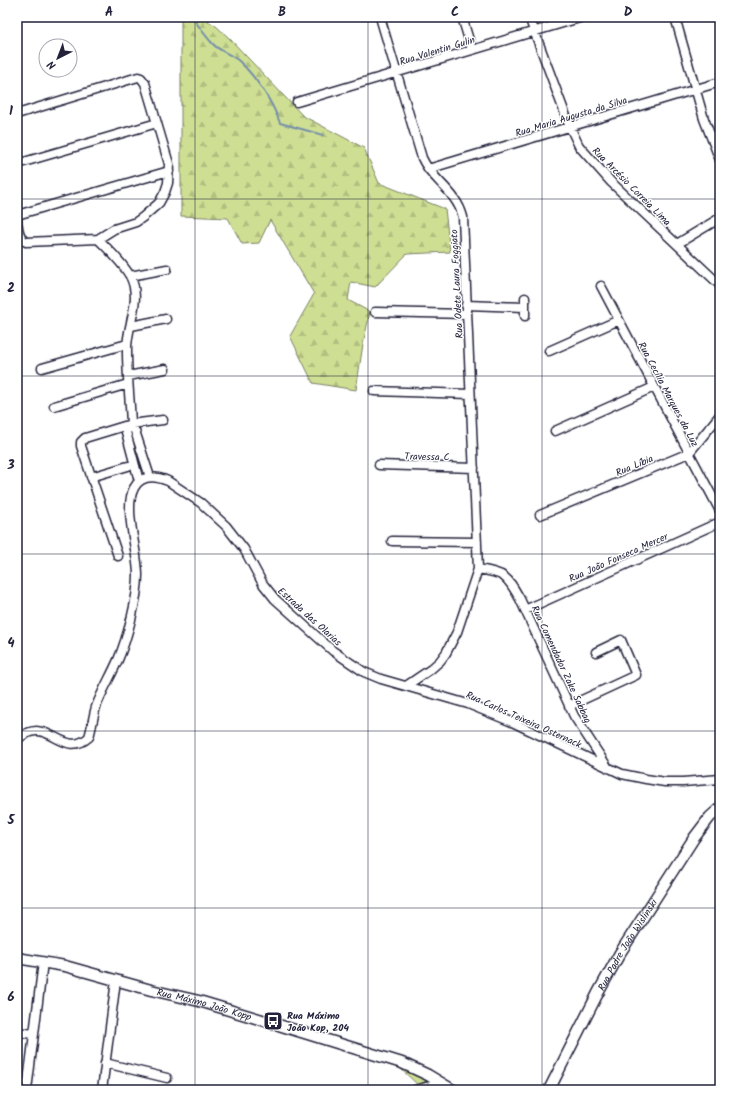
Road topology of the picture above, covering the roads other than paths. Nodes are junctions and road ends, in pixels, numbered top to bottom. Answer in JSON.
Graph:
{"nodes":[{"id":1,"x":380,"y":17,"type":"edge"},
{"id":2,"x":462,"y":17,"type":"edge"},
{"id":3,"x":528,"y":17,"type":"edge"},
{"id":4,"x":583,"y":17,"type":"edge"},
{"id":5,"x":674,"y":17,"type":"edge"},
{"id":6,"x":534,"y":32,"type":"junction"},
{"id":7,"x":472,"y":50,"type":"junction"},
{"id":8,"x":396,"y":72,"type":"junction"},
{"id":9,"x":720,"y":82,"type":"edge"},
{"id":10,"x":696,"y":89,"type":"junction"},
{"id":11,"x":297,"y":102,"type":"dead end"},
{"id":12,"x":17,"y":114,"type":"edge"},
{"id":13,"x":156,"y":123,"type":"junction"},
{"id":14,"x":570,"y":126,"type":"junction"},
{"id":15,"x":720,"y":160,"type":"edge"},
{"id":16,"x":17,"y":164,"type":"edge"},
{"id":17,"x":428,"y":169,"type":"junction"},
{"id":18,"x":169,"y":171,"type":"junction"},
{"id":19,"x":17,"y":215,"type":"edge"},
{"id":20,"x":720,"y":218,"type":"edge"},
{"id":21,"x":17,"y":219,"type":"edge"},
{"id":22,"x":98,"y":239,"type":"junction"},
{"id":23,"x":677,"y":244,"type":"junction"},
{"id":24,"x":167,"y":269,"type":"dead end"},
{"id":25,"x":130,"y":276,"type":"junction"},
{"id":26,"x":720,"y":285,"type":"edge"},
{"id":27,"x":601,"y":286,"type":"dead end"},
{"id":28,"x":525,"y":298,"type":"dead end"},
{"id":29,"x":466,"y":305,"type":"junction"},
{"id":30,"x":525,"y":307,"type":"junction"},
{"id":31,"x":375,"y":312,"type":"dead end"},
{"id":32,"x":467,"y":314,"type":"junction"},
{"id":33,"x":525,"y":316,"type":"dead end"},
{"id":34,"x":166,"y":319,"type":"dead end"},
{"id":35,"x":619,"y":320,"type":"junction"},
{"id":36,"x":130,"y":326,"type":"junction"},
{"id":37,"x":127,"y":344,"type":"junction"},
{"id":38,"x":549,"y":351,"type":"dead end"},
{"id":39,"x":42,"y":368,"type":"dead end"},
{"id":40,"x":165,"y":369,"type":"dead end"},
{"id":41,"x":128,"y":380,"type":"junction"},
{"id":42,"x":654,"y":387,"type":"junction"},
{"id":43,"x":374,"y":391,"type":"dead end"},
{"id":44,"x":470,"y":394,"type":"junction"},
{"id":45,"x":54,"y":406,"type":"dead end"},
{"id":46,"x":720,"y":415,"type":"edge"},
{"id":47,"x":163,"y":420,"type":"dead end"},
{"id":48,"x":131,"y":424,"type":"junction"},
{"id":49,"x":555,"y":432,"type":"dead end"},
{"id":50,"x":142,"y":453,"type":"junction"},
{"id":51,"x":689,"y":453,"type":"junction"},
{"id":52,"x":132,"y":456,"type":"junction"},
{"id":53,"x":379,"y":465,"type":"dead end"},
{"id":54,"x":128,"y":466,"type":"dead end"},
{"id":55,"x":474,"y":468,"type":"junction"},
{"id":56,"x":91,"y":477,"type":"junction"},
{"id":57,"x":150,"y":477,"type":"junction"},
{"id":58,"x":139,"y":481,"type":"junction"},
{"id":59,"x":720,"y":510,"type":"edge"},
{"id":60,"x":540,"y":515,"type":"dead end"},
{"id":61,"x":720,"y":522,"type":"edge"},
{"id":62,"x":392,"y":541,"type":"dead end"},
{"id":63,"x":477,"y":542,"type":"junction"},
{"id":64,"x":118,"y":556,"type":"dead end"},
{"id":65,"x":478,"y":569,"type":"junction"},
{"id":66,"x":525,"y":610,"type":"junction"},
{"id":67,"x":596,"y":652,"type":"dead end"},
{"id":68,"x":406,"y":686,"type":"junction"},
{"id":69,"x":569,"y":706,"type":"junction"},
{"id":70,"x":17,"y":740,"type":"edge"},
{"id":71,"x":609,"y":768,"type":"junction"},
{"id":72,"x":720,"y":779,"type":"edge"},
{"id":73,"x":720,"y":808,"type":"edge"},
{"id":74,"x":17,"y":958,"type":"edge"},
{"id":75,"x":43,"y":962,"type":"junction"},
{"id":76,"x":116,"y":980,"type":"junction"},
{"id":77,"x":17,"y":1032,"type":"edge"},
{"id":78,"x":34,"y":1034,"type":"junction"},
{"id":79,"x":105,"y":1062,"type":"junction"},
{"id":80,"x":167,"y":1078,"type":"dead end"},
{"id":81,"x":441,"y":1082,"type":"junction"},
{"id":82,"x":27,"y":1090,"type":"edge"},
{"id":83,"x":102,"y":1090,"type":"edge"},
{"id":84,"x":415,"y":1090,"type":"edge"},
{"id":85,"x":453,"y":1090,"type":"edge"},
{"id":86,"x":549,"y":1090,"type":"edge"}],
"edges":[{"from":1,"to":8,"type":"street","name":"Rua Odete Laura Foggiato"},
{"from":2,"to":7,"type":"street"},
{"from":3,"to":6,"type":"street","name":"Rua Arcésio Correia Lima"},
{"from":4,"to":6,"type":"street","name":"Rua Valentin Gulin"},
{"from":5,"to":10,"type":"street"},
{"from":6,"to":7,"type":"street","name":"Rua Valentin Gulin"},
{"from":6,"to":14,"type":"street","name":"Rua Arcésio Correia Lima"},
{"from":7,"to":8,"type":"street","name":"Rua Valentin Gulin"},
{"from":8,"to":11,"type":"street","name":"Rua Valentin Gulin"},
{"from":8,"to":17,"type":"street","name":"Rua Odete Laura Foggiato"},
{"from":9,"to":10,"type":"street","name":"Rua Maria Augusta da Silva"},
{"from":10,"to":14,"type":"street","name":"Rua Maria Augusta da Silva"},
{"from":10,"to":15,"type":"street"},
{"from":12,"to":13,"type":"street"},
{"from":13,"to":16,"type":"street"},
{"from":13,"to":18,"type":"street"},
{"from":14,"to":17,"type":"street","name":"Rua Maria Augusta da Silva"},
{"from":14,"to":23,"type":"street","name":"Rua Arcésio Correia Lima"},
{"from":17,"to":29,"type":"street","name":"Rua Odete Laura Foggiato"},
{"from":18,"to":19,"type":"street"},
{"from":18,"to":22,"type":"street"},
{"from":20,"to":23,"type":"street"},
{"from":21,"to":22,"type":"street"},
{"from":22,"to":25,"type":"street"},
{"from":23,"to":26,"type":"street","name":"Rua Arcésio Correia Lima"},
{"from":24,"to":25,"type":"street"},
{"from":25,"to":36,"type":"street"},
{"from":27,"to":35,"type":"street","name":"Rua Cecília Marques da Luz"},
{"from":28,"to":30,"type":"street"},
{"from":29,"to":30,"type":"street"},
{"from":29,"to":32,"type":"street","name":"Rua Odete Laura Foggiato"},
{"from":30,"to":33,"type":"street"},
{"from":31,"to":32,"type":"street"},
{"from":32,"to":44,"type":"street","name":"Rua Odete Laura Foggiato"},
{"from":34,"to":36,"type":"street"},
{"from":35,"to":38,"type":"street"},
{"from":35,"to":42,"type":"street","name":"Rua Cecília Marques da Luz"},
{"from":36,"to":37,"type":"street"},
{"from":37,"to":39,"type":"street"},
{"from":37,"to":41,"type":"street"},
{"from":40,"to":41,"type":"street"},
{"from":41,"to":45,"type":"street"},
{"from":41,"to":48,"type":"street"},
{"from":42,"to":49,"type":"street"},
{"from":42,"to":51,"type":"street","name":"Rua Cecília Marques da Luz"},
{"from":43,"to":44,"type":"street"},
{"from":44,"to":55,"type":"street","name":"Rua Odete Laura Foggiato"},
{"from":46,"to":51,"type":"street","name":"Rua Líbia"},
{"from":47,"to":48,"type":"street"},
{"from":48,"to":50,"type":"street"},
{"from":48,"to":52,"type":"street"},
{"from":48,"to":56,"type":"street"},
{"from":50,"to":52,"type":"street"},
{"from":50,"to":57,"type":"street"},
{"from":51,"to":59,"type":"street","name":"Rua Cecília Marques da Luz"},
{"from":51,"to":60,"type":"street","name":"Rua Líbia"},
{"from":52,"to":58,"type":"street"},
{"from":53,"to":55,"type":"street","name":"Travessa C"},
{"from":54,"to":56,"type":"street"},
{"from":55,"to":63,"type":"street","name":"Rua Odete Laura Foggiato"},
{"from":56,"to":64,"type":"street"},
{"from":57,"to":58,"type":"street"},
{"from":57,"to":68,"type":"street","name":"Estrada das Olarias"},
{"from":58,"to":70,"type":"street"},
{"from":61,"to":66,"type":"street","name":"Rua João Fonseca Mercer"},
{"from":62,"to":63,"type":"street"},
{"from":63,"to":65,"type":"street","name":"Rua Odete Laura Foggiato"},
{"from":65,"to":66,"type":"street","name":"Rua Comendador Zake Sabbag"},
{"from":65,"to":68,"type":"street"},
{"from":66,"to":69,"type":"street","name":"Rua Comendador Zake Sabbag"},
{"from":67,"to":69,"type":"street"},
{"from":68,"to":71,"type":"street","name":"Rua Carlos Teixeira Osternack"},
{"from":69,"to":71,"type":"street","name":"Rua Comendador Zake Sabbag"},
{"from":71,"to":72,"type":"street"},
{"from":73,"to":86,"type":"main road","name":"Rua Padre João Wislinski"},
{"from":74,"to":75,"type":"main road","name":"Rua Máximo João Kopp"},
{"from":75,"to":76,"type":"main road","name":"Rua Máximo João Kopp"},
{"from":75,"to":78,"type":"street"},
{"from":76,"to":79,"type":"street"},
{"from":76,"to":81,"type":"main road","name":"Rua Máximo João Kopp"},
{"from":77,"to":78,"type":"street"},
{"from":78,"to":82,"type":"street"},
{"from":79,"to":80,"type":"street"},
{"from":79,"to":83,"type":"street"},
{"from":81,"to":84,"type":"street"},
{"from":81,"to":85,"type":"main road","name":"Rua Máximo João Kopp"}]}
